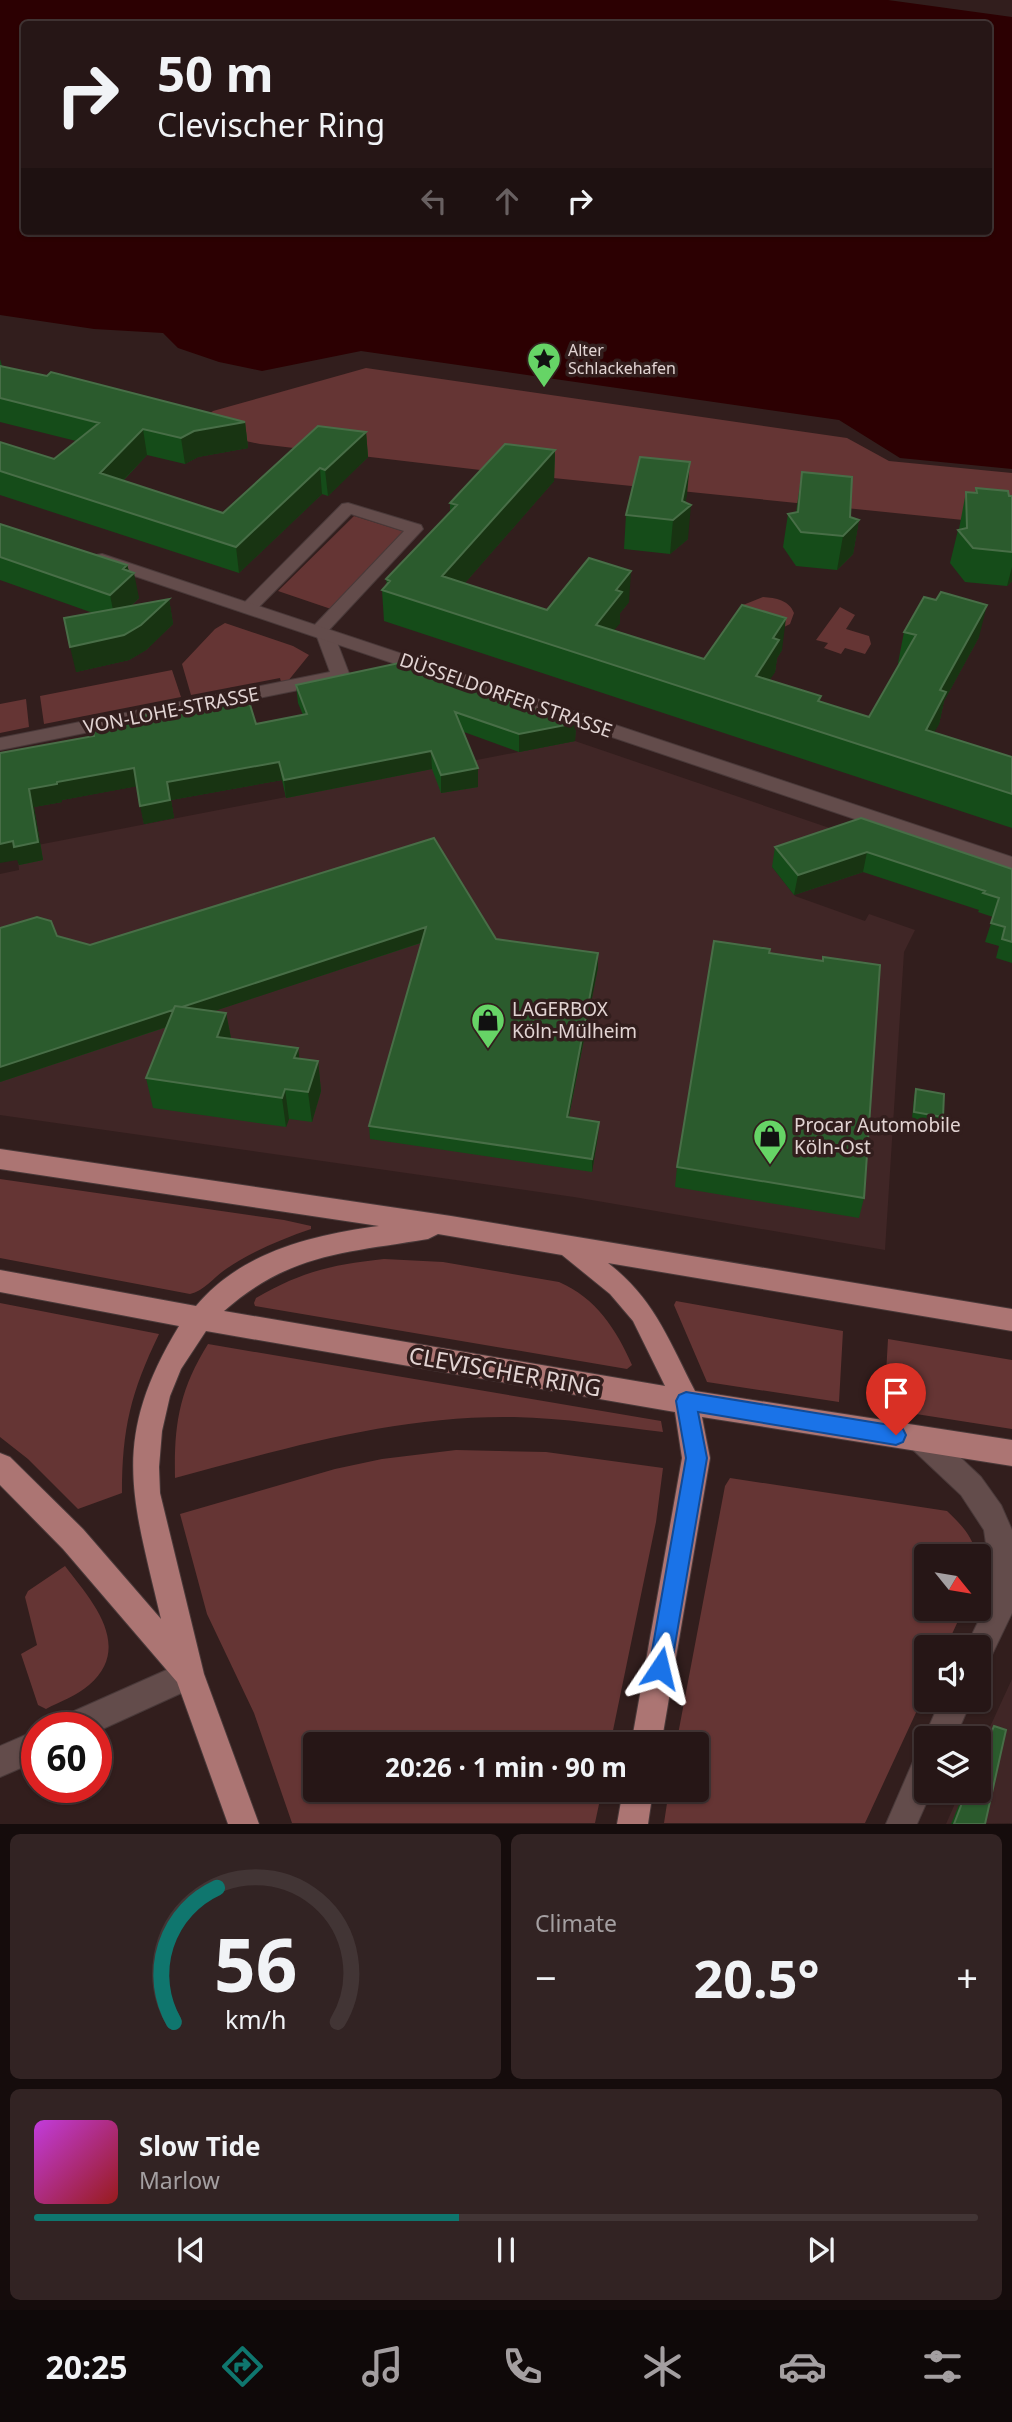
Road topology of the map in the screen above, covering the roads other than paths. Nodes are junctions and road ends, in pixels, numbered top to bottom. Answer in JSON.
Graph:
{"nodes":[{"id":1,"x":90,"y":555,"type":"edge"},
{"id":2,"x":248,"y":608,"type":"junction"},
{"id":3,"x":321,"y":633,"type":"junction"},
{"id":4,"x":407,"y":662,"type":"junction"},
{"id":5,"x":354,"y":673,"type":"junction"},
{"id":6,"x":0,"y":744,"type":"edge"},
{"id":7,"x":1012,"y":866,"type":"edge"},
{"id":8,"x":0,"y":1159,"type":"edge"},
{"id":9,"x":451,"y":1226,"type":"junction"},
{"id":10,"x":566,"y":1245,"type":"junction"},
{"id":11,"x":0,"y":1282,"type":"edge"},
{"id":12,"x":198,"y":1319,"type":"junction"},
{"id":13,"x":1012,"y":1320,"type":"edge"},
{"id":14,"x":686,"y":1401,"type":"junction"},
{"id":15,"x":919,"y":1439,"type":"junction"},
{"id":16,"x":1012,"y":1453,"type":"edge"},
{"id":17,"x":0,"y":1466,"type":"edge"},
{"id":18,"x":1009,"y":1587,"type":"edge"},
{"id":19,"x":986,"y":1635,"type":"edge"},
{"id":20,"x":189,"y":1675,"type":"junction"},
{"id":21,"x":107,"y":1712,"type":"edge"},
{"id":22,"x":648,"y":1732,"type":"edge"},
{"id":23,"x":21,"y":1752,"type":"edge"},
{"id":24,"x":0,"y":1762,"type":"edge"},
{"id":25,"x":914,"y":1795,"type":"edge"},
{"id":26,"x":636,"y":1802,"type":"edge"},
{"id":27,"x":244,"y":1824,"type":"edge"},
{"id":28,"x":632,"y":1824,"type":"edge"},
{"id":29,"x":901,"y":1824,"type":"edge"}],
"edges":[{"from":1,"to":2,"type":"street","name":"DÜSSELDORFER STRASSE"},
{"from":2,"to":3,"type":"street","name":"DÜSSELDORFER STRASSE"},
{"from":2,"to":3,"type":"street"},
{"from":3,"to":4,"type":"street","name":"DÜSSELDORFER STRASSE"},
{"from":3,"to":5,"type":"street"},
{"from":4,"to":5,"type":"street","name":"VON-LOHE-STRASSE"},
{"from":4,"to":7,"type":"street","name":"DÜSSELDORFER STRASSE"},
{"from":5,"to":6,"type":"street","name":"VON-LOHE-STRASSE"},
{"from":8,"to":9,"type":"main road"},
{"from":9,"to":10,"type":"main road"},
{"from":9,"to":12,"type":"main road"},
{"from":10,"to":13,"type":"main road"},
{"from":10,"to":14,"type":"main road"},
{"from":11,"to":12,"type":"main road","name":"CLEVISCHER RING"},
{"from":12,"to":14,"type":"main road","name":"CLEVISCHER RING"},
{"from":12,"to":20,"type":"main road"},
{"from":14,"to":15,"type":"main road","name":"CLEVISCHER RING"},
{"from":14,"to":22,"type":"main road"},
{"from":15,"to":16,"type":"main road","name":"CLEVISCHER RING"},
{"from":15,"to":18,"type":"street"},
{"from":17,"to":20,"type":"main road"},
{"from":18,"to":19,"type":"street"},
{"from":20,"to":21,"type":"street"},
{"from":20,"to":27,"type":"main road"},
{"from":23,"to":24,"type":"street"},
{"from":25,"to":29,"type":"street"},
{"from":26,"to":28,"type":"main road"}]}
